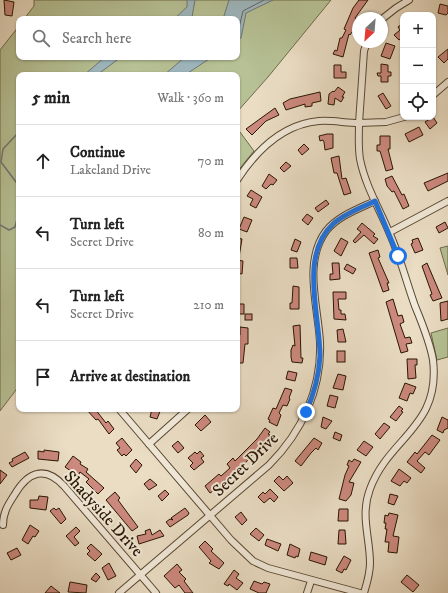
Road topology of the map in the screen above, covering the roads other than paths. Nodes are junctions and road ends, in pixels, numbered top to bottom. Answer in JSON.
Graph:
{"nodes":[{"id":1,"x":409,"y":0,"type":"edge"},
{"id":2,"x":388,"y":14,"type":"edge"},
{"id":3,"x":365,"y":48,"type":"edge"},
{"id":4,"x":448,"y":82,"type":"edge"},
{"id":5,"x":436,"y":92,"type":"edge"},
{"id":6,"x":400,"y":118,"type":"edge"},
{"id":7,"x":359,"y":123,"type":"junction"},
{"id":8,"x":240,"y":176,"type":"edge"},
{"id":9,"x":375,"y":201,"type":"junction"},
{"id":10,"x":448,"y":201,"type":"edge"},
{"id":11,"x":390,"y":232,"type":"junction"},
{"id":12,"x":122,"y":412,"type":"edge"},
{"id":13,"x":185,"y":412,"type":"edge"},
{"id":14,"x":149,"y":444,"type":"junction"},
{"id":15,"x":210,"y":516,"type":"junction"},
{"id":16,"x":3,"y":525,"type":"dead end"},
{"id":17,"x":141,"y":575,"type":"junction"},
{"id":18,"x":311,"y":581,"type":"junction"},
{"id":19,"x":119,"y":593,"type":"edge"},
{"id":20,"x":156,"y":593,"type":"edge"},
{"id":21,"x":308,"y":593,"type":"edge"},
{"id":22,"x":360,"y":593,"type":"edge"},
{"id":23,"x":364,"y":593,"type":"edge"}],
"edges":[{"from":1,"to":2,"type":"street"},
{"from":3,"to":7,"type":"street"},
{"from":4,"to":5,"type":"street"},
{"from":6,"to":7,"type":"street"},
{"from":7,"to":8,"type":"street"},
{"from":7,"to":9,"type":"street"},
{"from":9,"to":11,"type":"street"},
{"from":9,"to":15,"type":"street","name":"Secret Drive"},
{"from":10,"to":11,"type":"street"},
{"from":11,"to":23,"type":"street"},
{"from":12,"to":14,"type":"street"},
{"from":13,"to":14,"type":"street"},
{"from":14,"to":15,"type":"street"},
{"from":15,"to":17,"type":"street","name":"Secret Drive"},
{"from":15,"to":18,"type":"street"},
{"from":16,"to":17,"type":"street","name":"Shadyside Drive"},
{"from":17,"to":19,"type":"street","name":"Secret Drive"},
{"from":17,"to":20,"type":"street","name":"Shadyside Drive"},
{"from":18,"to":21,"type":"street"},
{"from":18,"to":22,"type":"street"}]}
